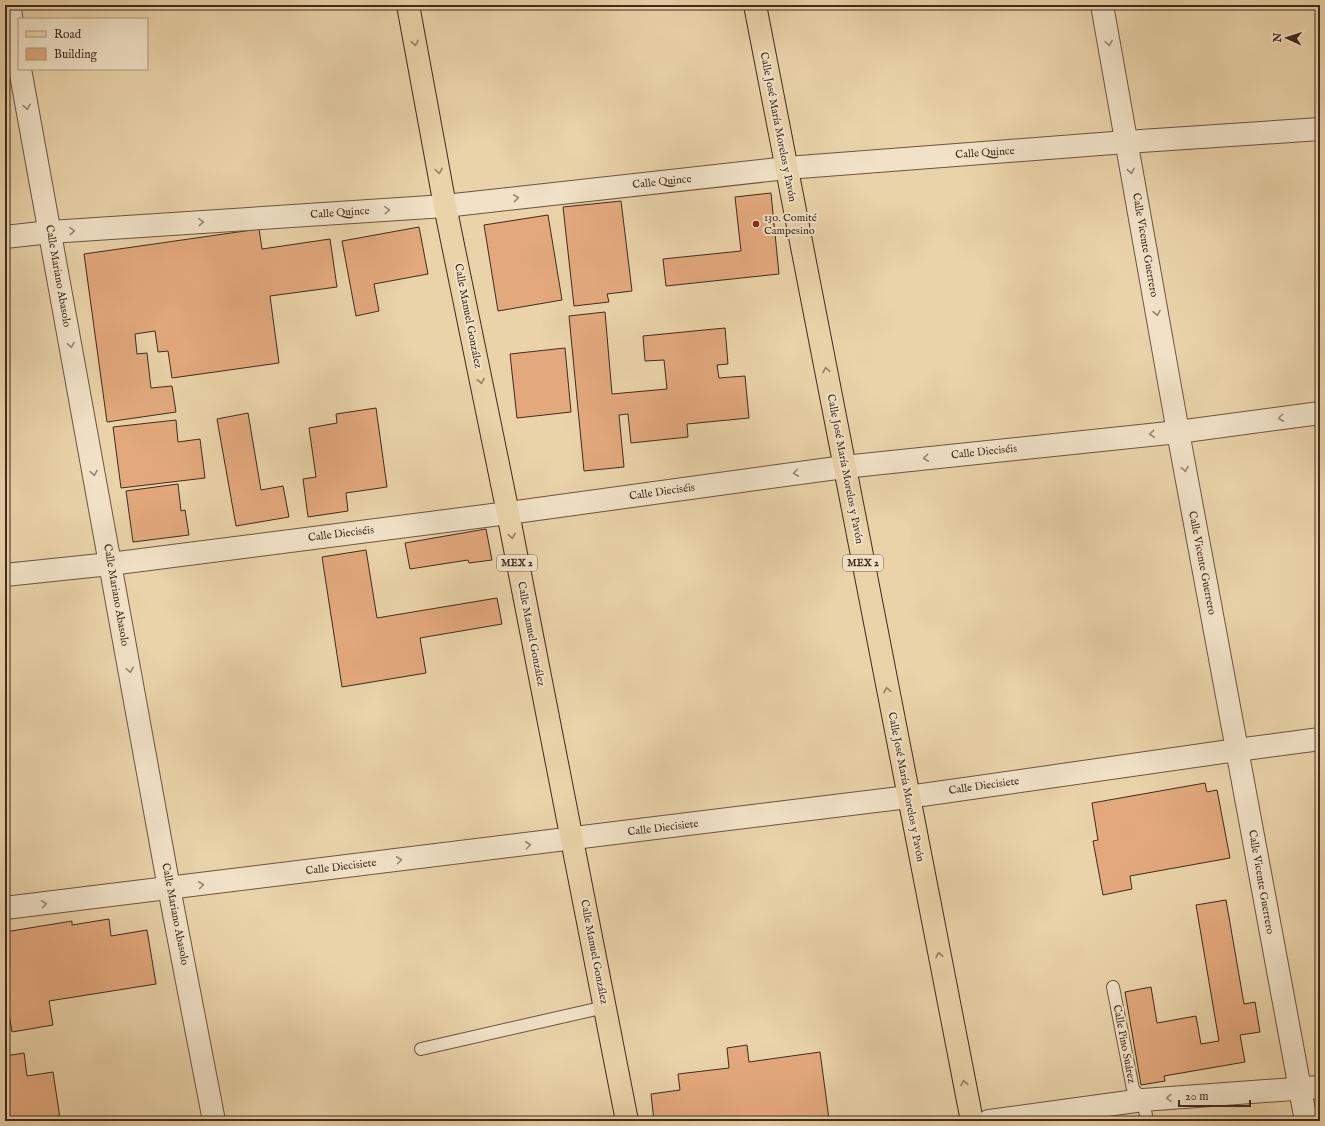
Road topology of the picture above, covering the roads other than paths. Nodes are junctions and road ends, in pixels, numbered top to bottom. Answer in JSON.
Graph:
{"nodes":[{"id":1,"x":9,"y":5,"type":"edge"},
{"id":2,"x":408,"y":5,"type":"edge"},
{"id":3,"x":755,"y":5,"type":"edge"},
{"id":4,"x":1102,"y":5,"type":"edge"},
{"id":5,"x":18,"y":55,"type":"edge"},
{"id":6,"x":20,"y":70,"type":"edge"},
{"id":7,"x":1320,"y":129,"type":"edge"},
{"id":8,"x":1126,"y":142,"type":"junction"},
{"id":9,"x":786,"y":168,"type":"junction"},
{"id":10,"x":445,"y":206,"type":"junction"},
{"id":11,"x":50,"y":232,"type":"junction"},
{"id":12,"x":5,"y":237,"type":"edge"},
{"id":13,"x":1320,"y":413,"type":"edge"},
{"id":14,"x":1178,"y":432,"type":"junction"},
{"id":15,"x":844,"y":467,"type":"junction"},
{"id":16,"x":508,"y":513,"type":"junction"},
{"id":17,"x":110,"y":564,"type":"junction"},
{"id":18,"x":5,"y":575,"type":"edge"},
{"id":19,"x":1320,"y":739,"type":"edge"},
{"id":20,"x":1237,"y":750,"type":"junction"},
{"id":21,"x":908,"y":797,"type":"junction"},
{"id":22,"x":572,"y":839,"type":"junction"},
{"id":23,"x":169,"y":888,"type":"junction"},
{"id":24,"x":5,"y":908,"type":"edge"},
{"id":25,"x":1113,"y":987,"type":"dead end"},
{"id":26,"x":605,"y":1007,"type":"junction"},
{"id":27,"x":422,"y":1049,"type":"dead end"},
{"id":28,"x":1310,"y":1088,"type":"edge"},
{"id":29,"x":1145,"y":1111,"type":"edge"},
{"id":30,"x":214,"y":1121,"type":"edge"},
{"id":31,"x":627,"y":1121,"type":"edge"},
{"id":32,"x":972,"y":1121,"type":"edge"},
{"id":33,"x":989,"y":1121,"type":"edge"},
{"id":34,"x":1306,"y":1121,"type":"edge"}],
"edges":[{"from":1,"to":5,"type":"street"},
{"from":2,"to":10,"type":"main road","name":"Calle Manuel González","number":"MEX 2","one_way":true},
{"from":3,"to":9,"type":"main road","name":"Calle José María Morelos y Pavón","number":"MEX 2"},
{"from":4,"to":8,"type":"street","name":"Calle Vicente Guerrero","one_way":true},
{"from":6,"to":11,"type":"street","name":"Calle Mariano Abasolo","one_way":true},
{"from":7,"to":8,"type":"street","name":"Calle Quince"},
{"from":8,"to":9,"type":"street","name":"Calle Quince"},
{"from":8,"to":14,"type":"street","name":"Calle Vicente Guerrero","one_way":true},
{"from":10,"to":9,"type":"street","name":"Calle Quince","one_way":true},
{"from":15,"to":9,"type":"main road","name":"Calle José María Morelos y Pavón","number":"MEX 2","one_way":true},
{"from":11,"to":10,"type":"street","name":"Calle Quince","one_way":true},
{"from":10,"to":16,"type":"main road","name":"Calle Manuel González","number":"MEX 2","one_way":true},
{"from":11,"to":12,"type":"street","name":"Calle Quince"},
{"from":11,"to":17,"type":"street","name":"Calle Mariano Abasolo","one_way":true},
{"from":13,"to":14,"type":"street","name":"Calle Dieciséis","one_way":true},
{"from":14,"to":15,"type":"street","name":"Calle Dieciséis","one_way":true},
{"from":14,"to":20,"type":"street","name":"Calle Vicente Guerrero","one_way":true},
{"from":15,"to":16,"type":"street","name":"Calle Dieciséis","one_way":true},
{"from":21,"to":15,"type":"main road","name":"Calle José María Morelos y Pavón","number":"MEX 2","one_way":true},
{"from":16,"to":17,"type":"street","name":"Calle Dieciséis"},
{"from":16,"to":22,"type":"main road","name":"Calle Manuel González","number":"MEX 2","one_way":true},
{"from":17,"to":18,"type":"street","name":"Calle Dieciséis"},
{"from":17,"to":23,"type":"street","name":"Calle Mariano Abasolo","one_way":true},
{"from":19,"to":20,"type":"street","name":"Calle Diecisiete"},
{"from":20,"to":21,"type":"street","name":"Calle Diecisiete"},
{"from":20,"to":28,"type":"street","name":"Calle Vicente Guerrero"},
{"from":21,"to":22,"type":"street","name":"Calle Diecisiete"},
{"from":32,"to":21,"type":"main road","name":"Calle José María Morelos y Pavón","number":"MEX 2","one_way":true},
{"from":23,"to":22,"type":"street","name":"Calle Diecisiete","one_way":true},
{"from":22,"to":26,"type":"main road","name":"Calle Manuel González","number":"MEX 2"},
{"from":24,"to":23,"type":"street","name":"Calle Diecisiete","one_way":true},
{"from":23,"to":30,"type":"street","name":"Calle Mariano Abasolo"},
{"from":25,"to":29,"type":"lane","name":"Calle Pino Suárez"},
{"from":26,"to":27,"type":"lane"},
{"from":26,"to":31,"type":"main road","name":"Calle Manuel González","number":"MEX 2"},
{"from":28,"to":29,"type":"street","one_way":true},
{"from":28,"to":34,"type":"street","name":"Calle Vicente Guerrero"},
{"from":29,"to":33,"type":"street"}]}
